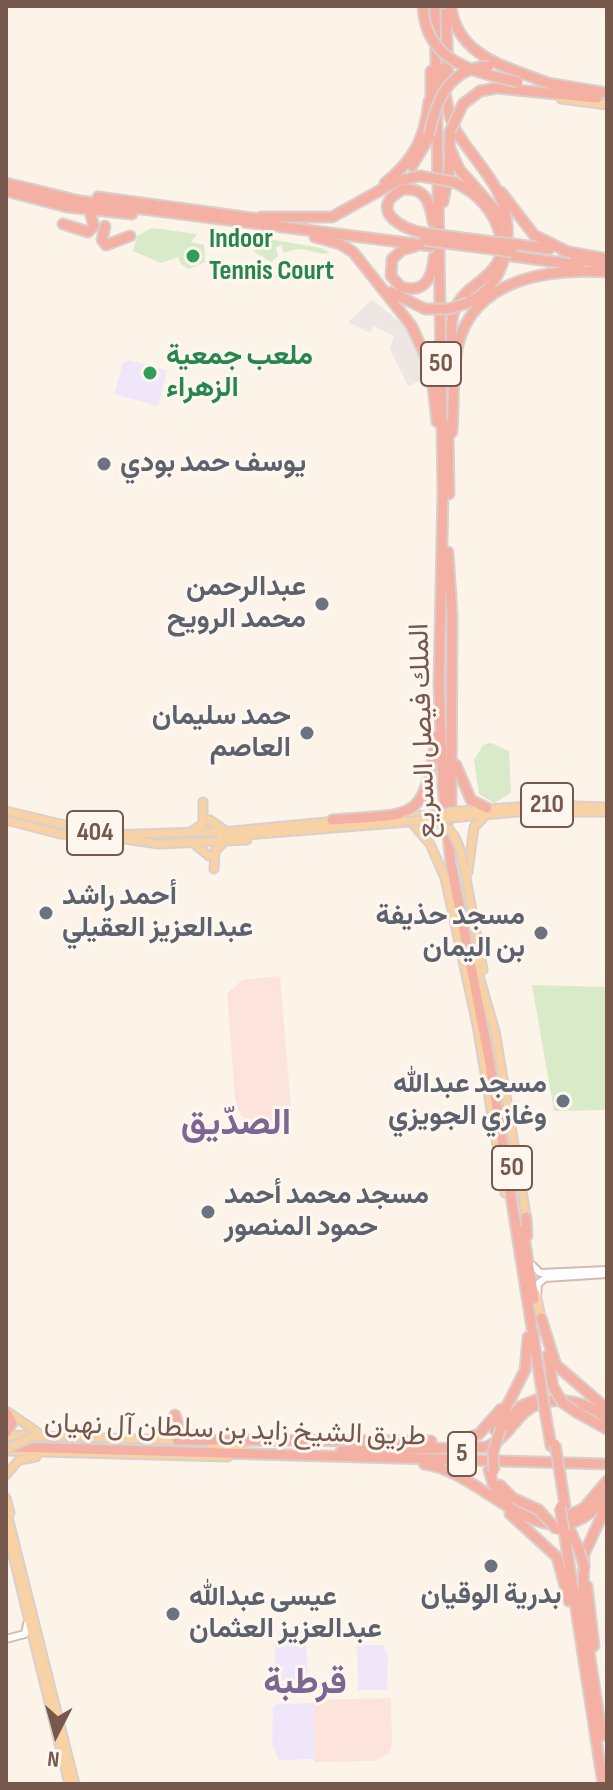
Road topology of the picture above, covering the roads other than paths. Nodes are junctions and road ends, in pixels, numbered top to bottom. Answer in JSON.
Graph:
{"nodes":[{"id":1,"x":423,"y":6,"type":"edge"},
{"id":2,"x":449,"y":6,"type":"edge"},
{"id":3,"x":437,"y":8,"type":"edge"},
{"id":4,"x":441,"y":69,"type":"junction"},
{"id":5,"x":546,"y":83,"type":"junction"},
{"id":6,"x":430,"y":94,"type":"junction"},
{"id":7,"x":603,"y":97,"type":"edge"},
{"id":8,"x":449,"y":109,"type":"junction"},
{"id":9,"x":432,"y":139,"type":"junction"},
{"id":10,"x":449,"y":146,"type":"junction"},
{"id":11,"x":6,"y":180,"type":"edge"},
{"id":12,"x":495,"y":187,"type":"junction"},
{"id":13,"x":381,"y":189,"type":"junction"},
{"id":14,"x":6,"y":191,"type":"edge"},
{"id":15,"x":358,"y":205,"type":"junction"},
{"id":16,"x":440,"y":206,"type":"junction"},
{"id":17,"x":81,"y":209,"type":"junction"},
{"id":18,"x":128,"y":214,"type":"junction"},
{"id":19,"x":91,"y":216,"type":"junction"},
{"id":20,"x":250,"y":217,"type":"junction"},
{"id":21,"x":433,"y":222,"type":"junction"},
{"id":22,"x":504,"y":222,"type":"junction"},
{"id":23,"x":63,"y":224,"type":"dead end"},
{"id":24,"x":262,"y":225,"type":"junction"},
{"id":25,"x":105,"y":226,"type":"junction"},
{"id":26,"x":277,"y":227,"type":"junction"},
{"id":27,"x":89,"y":236,"type":"dead end"},
{"id":28,"x":130,"y":236,"type":"dead end"},
{"id":29,"x":426,"y":241,"type":"junction"},
{"id":30,"x":454,"y":243,"type":"junction"},
{"id":31,"x":97,"y":244,"type":"dead end"},
{"id":32,"x":512,"y":251,"type":"junction"},
{"id":33,"x":568,"y":252,"type":"junction"},
{"id":34,"x":434,"y":257,"type":"junction"},
{"id":35,"x":607,"y":266,"type":"edge"},
{"id":36,"x":369,"y":270,"type":"junction"},
{"id":37,"x":453,"y":398,"type":"junction"},
{"id":38,"x":437,"y":428,"type":"junction"},
{"id":39,"x":449,"y":472,"type":"junction"},
{"id":40,"x":443,"y":491,"type":"junction"},
{"id":41,"x":448,"y":552,"type":"junction"},
{"id":42,"x":440,"y":722,"type":"junction"},
{"id":43,"x":452,"y":740,"type":"junction"},
{"id":44,"x":203,"y":802,"type":"dead end"},
{"id":45,"x":530,"y":805,"type":"junction"},
{"id":46,"x":607,"y":809,"type":"edge"},
{"id":47,"x":490,"y":811,"type":"junction"},
{"id":48,"x":547,"y":812,"type":"junction"},
{"id":49,"x":455,"y":815,"type":"junction"},
{"id":50,"x":6,"y":816,"type":"edge"},
{"id":51,"x":210,"y":820,"type":"dead end"},
{"id":52,"x":408,"y":821,"type":"junction"},
{"id":53,"x":327,"y":825,"type":"junction"},
{"id":54,"x":245,"y":830,"type":"junction"},
{"id":55,"x":186,"y":833,"type":"junction"},
{"id":56,"x":107,"y":835,"type":"junction"},
{"id":57,"x":118,"y":838,"type":"junction"},
{"id":58,"x":221,"y":838,"type":"junction"},
{"id":59,"x":171,"y":844,"type":"junction"},
{"id":60,"x":209,"y":856,"type":"dead end"},
{"id":61,"x":451,"y":864,"type":"junction"},
{"id":62,"x":214,"y":869,"type":"dead end"},
{"id":63,"x":453,"y":909,"type":"junction"},
{"id":64,"x":475,"y":921,"type":"junction"},
{"id":65,"x":475,"y":962,"type":"junction"},
{"id":66,"x":488,"y":1004,"type":"junction"},
{"id":67,"x":477,"y":1025,"type":"junction"},
{"id":68,"x":490,"y":1064,"type":"junction"},
{"id":69,"x":505,"y":1193,"type":"junction"},
{"id":70,"x":526,"y":1217,"type":"joint"},
{"id":71,"x":520,"y":1256,"type":"junction"},
{"id":72,"x":531,"y":1267,"type":"junction"},
{"id":73,"x":607,"y":1272,"type":"edge"},
{"id":74,"x":560,"y":1274,"type":"junction"},
{"id":75,"x":537,"y":1298,"type":"junction"},
{"id":76,"x":541,"y":1318,"type":"junction"},
{"id":77,"x":521,"y":1380,"type":"junction"},
{"id":78,"x":547,"y":1386,"type":"junction"},
{"id":79,"x":607,"y":1410,"type":"edge"},
{"id":80,"x":6,"y":1411,"type":"edge"},
{"id":81,"x":175,"y":1415,"type":"dead end"},
{"id":82,"x":607,"y":1419,"type":"edge"},
{"id":83,"x":498,"y":1429,"type":"junction"},
{"id":84,"x":607,"y":1429,"type":"edge"},
{"id":85,"x":47,"y":1434,"type":"junction"},
{"id":86,"x":115,"y":1438,"type":"junction"},
{"id":87,"x":194,"y":1438,"type":"junction"},
{"id":88,"x":177,"y":1440,"type":"junction"},
{"id":89,"x":6,"y":1443,"type":"edge"},
{"id":90,"x":455,"y":1443,"type":"junction"},
{"id":91,"x":421,"y":1447,"type":"junction"},
{"id":92,"x":245,"y":1451,"type":"junction"},
{"id":93,"x":341,"y":1451,"type":"junction"},
{"id":94,"x":134,"y":1456,"type":"junction"},
{"id":95,"x":381,"y":1458,"type":"junction"},
{"id":96,"x":607,"y":1458,"type":"edge"},
{"id":97,"x":607,"y":1464,"type":"edge"},
{"id":98,"x":492,"y":1471,"type":"junction"},
{"id":99,"x":6,"y":1475,"type":"edge"},
{"id":100,"x":607,"y":1481,"type":"edge"},
{"id":101,"x":477,"y":1487,"type":"junction"},
{"id":102,"x":607,"y":1495,"type":"edge"},
{"id":103,"x":6,"y":1498,"type":"edge"},
{"id":104,"x":607,"y":1505,"type":"edge"},
{"id":105,"x":6,"y":1509,"type":"edge"},
{"id":106,"x":607,"y":1514,"type":"edge"},
{"id":107,"x":6,"y":1527,"type":"edge"},
{"id":108,"x":564,"y":1529,"type":"junction"},
{"id":109,"x":10,"y":1537,"type":"edge"},
{"id":110,"x":583,"y":1547,"type":"junction"},
{"id":111,"x":22,"y":1563,"type":"junction"},
{"id":112,"x":584,"y":1573,"type":"junction"},
{"id":113,"x":17,"y":1574,"type":"junction"},
{"id":114,"x":568,"y":1597,"type":"junction"},
{"id":115,"x":26,"y":1612,"type":"junction"},
{"id":116,"x":586,"y":1628,"type":"junction"},
{"id":117,"x":34,"y":1634,"type":"junction"},
{"id":118,"x":19,"y":1638,"type":"junction"},
{"id":119,"x":6,"y":1641,"type":"edge"},
{"id":120,"x":594,"y":1646,"type":"dead end"},
{"id":121,"x":36,"y":1654,"type":"junction"},
{"id":122,"x":586,"y":1673,"type":"junction"},
{"id":123,"x":607,"y":1769,"type":"edge"},
{"id":124,"x":72,"y":1784,"type":"edge"},
{"id":125,"x":603,"y":1784,"type":"edge"}],
"edges":[{"from":1,"to":7,"type":"highway","bridge":true},
{"from":2,"to":5,"type":"highway"},
{"from":2,"to":8,"type":"highway"},
{"from":3,"to":4,"type":"highway","name":"الملك فيصل السريع","number":"50"},
{"from":3,"to":6,"type":"highway"},
{"from":3,"to":16,"type":"highway","name":"الملك فيصل السريع","number":"50"},
{"from":4,"to":8,"type":"highway"},
{"from":4,"to":16,"type":"highway","name":"الملك فيصل السريع","number":"50"},
{"from":5,"to":7,"type":"highway"},
{"from":5,"to":9,"type":"highway","bridge":true},
{"from":6,"to":15,"type":"highway"},
{"from":6,"to":21,"type":"highway"},
{"from":7,"to":10,"type":"highway","bridge":true},
{"from":8,"to":12,"type":"highway"},
{"from":9,"to":13,"type":"highway"},
{"from":9,"to":16,"type":"highway"},
{"from":10,"to":16,"type":"highway"},
{"from":10,"to":22,"type":"highway"},
{"from":11,"to":20,"type":"highway"},
{"from":11,"to":24,"type":"highway"},
{"from":12,"to":22,"type":"highway"},
{"from":12,"to":33,"type":"highway"},
{"from":13,"to":15,"type":"highway"},
{"from":13,"to":37,"type":"highway","bridge":true},
{"from":14,"to":17,"type":"highway"},
{"from":15,"to":20,"type":"highway"},
{"from":16,"to":39,"type":"highway","name":"الملك فيصل السريع","number":"50"},
{"from":16,"to":40,"type":"highway","name":"الملك فيصل السريع","number":"50"},
{"from":17,"to":18,"type":"highway"},
{"from":17,"to":19,"type":"highway"},
{"from":18,"to":24,"type":"highway"},
{"from":18,"to":25,"type":"highway"},
{"from":19,"to":23,"type":"highway"},
{"from":19,"to":27,"type":"highway"},
{"from":20,"to":29,"type":"highway"},
{"from":21,"to":29,"type":"highway"},
{"from":21,"to":34,"type":"highway"},
{"from":22,"to":36,"type":"highway","bridge":true},
{"from":24,"to":26,"type":"highway"},
{"from":25,"to":28,"type":"highway"},
{"from":25,"to":31,"type":"highway"},
{"from":26,"to":29,"type":"highway"},
{"from":26,"to":36,"type":"highway"},
{"from":29,"to":30,"type":"highway","bridge":true},
{"from":29,"to":30,"type":"highway","bridge":true},
{"from":29,"to":34,"type":"highway"},
{"from":30,"to":32,"type":"highway","bridge":true},
{"from":32,"to":33,"type":"highway"},
{"from":32,"to":35,"type":"highway"},
{"from":33,"to":35,"type":"highway"},
{"from":34,"to":38,"type":"highway"},
{"from":35,"to":37,"type":"highway"},
{"from":36,"to":38,"type":"highway"},
{"from":37,"to":39,"type":"highway"},
{"from":38,"to":40,"type":"highway"},
{"from":39,"to":41,"type":"highway","name":"الملك فيصل السريع","number":"50"},
{"from":40,"to":42,"type":"highway","name":"الملك فيصل السريع","number":"50"},
{"from":41,"to":43,"type":"highway"},
{"from":41,"to":49,"type":"highway","name":"الملك فيصل السريع","number":"50"},
{"from":42,"to":53,"type":"highway"},
{"from":42,"to":61,"type":"highway","name":"الملك فيصل السريع","number":"50"},
{"from":43,"to":47,"type":"highway"},
{"from":43,"to":49,"type":"highway"},
{"from":44,"to":55,"type":"main road"},
{"from":45,"to":46,"type":"main road","number":"210"},
{"from":45,"to":47,"type":"main road","number":"210"},
{"from":45,"to":48,"type":"main road"},
{"from":46,"to":48,"type":"main road","number":"210"},
{"from":47,"to":48,"type":"main road","number":"210"},
{"from":47,"to":49,"type":"main road","number":"210"},
{"from":47,"to":64,"type":"main road"},
{"from":49,"to":52,"type":"main road","number":"404"},
{"from":49,"to":53,"type":"main road","number":"404"},
{"from":49,"to":65,"type":"highway","name":"الملك فيصل السريع","number":"50"},
{"from":50,"to":56,"type":"main road","number":"404"},
{"from":50,"to":57,"type":"main road","number":"404"},
{"from":51,"to":54,"type":"main road"},
{"from":52,"to":53,"type":"main road","number":"404"},
{"from":52,"to":63,"type":"main road","name":"الملك فيصل السريع"},
{"from":52,"to":64,"type":"main road","bridge":true},
{"from":53,"to":54,"type":"main road","number":"404"},
{"from":53,"to":58,"type":"main road"},
{"from":54,"to":55,"type":"main road","number":"404"},
{"from":55,"to":56,"type":"main road","number":"404"},
{"from":56,"to":57,"type":"main road","number":"404"},
{"from":57,"to":59,"type":"main road"},
{"from":58,"to":59,"type":"main road"},
{"from":58,"to":62,"type":"main road"},
{"from":59,"to":60,"type":"main road"},
{"from":61,"to":63,"type":"highway"},
{"from":61,"to":68,"type":"highway","name":"الملك فيصل السريع","number":"50"},
{"from":63,"to":67,"type":"main road","name":"الملك فيصل السريع"},
{"from":64,"to":66,"type":"main road"},
{"from":65,"to":66,"type":"main road","name":"الملك فيصل السريع"},
{"from":65,"to":72,"type":"highway","name":"الملك فيصل السريع","number":"50"},
{"from":66,"to":70,"type":"main road","name":"الملك فيصل السريع"},
{"from":67,"to":68,"type":"highway"},
{"from":67,"to":69,"type":"main road","name":"الملك فيصل السريع"},
{"from":68,"to":71,"type":"highway","name":"الملك فيصل السريع","number":"50"},
{"from":69,"to":71,"type":"highway"},
{"from":69,"to":77,"type":"highway"},
{"from":70,"to":72,"type":"highway"},
{"from":71,"to":78,"type":"highway","name":"الملك فيصل السريع","number":"50"},
{"from":72,"to":74,"type":"main road"},
{"from":72,"to":75,"type":"main road","name":"الملك فيصل السريع"},
{"from":72,"to":78,"type":"highway","name":"الملك فيصل السريع","number":"50"},
{"from":73,"to":74,"type":"main road"},
{"from":74,"to":75,"type":"main road"},
{"from":75,"to":76,"type":"main road","name":"الملك فيصل السريع"},
{"from":76,"to":78,"type":"highway"},
{"from":76,"to":79,"type":"highway"},
{"from":77,"to":83,"type":"highway"},
{"from":77,"to":90,"type":"highway"},
{"from":78,"to":84,"type":"highway","bridge":true},
{"from":78,"to":108,"type":"highway","name":"الملك فيصل السريع","number":"50","bridge":true},
{"from":79,"to":83,"type":"highway"},
{"from":80,"to":85,"type":"main road"},
{"from":80,"to":89,"type":"highway"},
{"from":81,"to":87,"type":"highway"},
{"from":82,"to":91,"type":"highway"},
{"from":83,"to":98,"type":"highway","bridge":true},
{"from":85,"to":86,"type":"main road"},
{"from":85,"to":89,"type":"main road"},
{"from":86,"to":88,"type":"main road"},
{"from":86,"to":89,"type":"main road","bridge":true},
{"from":87,"to":88,"type":"highway"},
{"from":87,"to":90,"type":"highway"},
{"from":88,"to":92,"type":"main road"},
{"from":89,"to":92,"type":"highway","name":"طريق الشيخ زايد بن سلطان آل نهيان","number":"5"},
{"from":89,"to":94,"type":"main road"},
{"from":90,"to":91,"type":"highway"},
{"from":91,"to":93,"type":"highway"},
{"from":92,"to":93,"type":"highway","name":"طريق الشيخ زايد بن سلطان آل نهيان","number":"5"},
{"from":92,"to":94,"type":"main road"},
{"from":92,"to":95,"type":"highway","name":"طريق الشيخ زايد بن سلطان آل نهيان","number":"5"},
{"from":93,"to":96,"type":"highway","name":"طريق الشيخ زايد بن سلطان آل نهيان","number":"5"},
{"from":94,"to":99,"type":"main road"},
{"from":95,"to":97,"type":"highway","name":"طريق الشيخ زايد بن سلطان آل نهيان","number":"5"},
{"from":95,"to":101,"type":"highway"},
{"from":98,"to":100,"type":"highway"},
{"from":98,"to":108,"type":"highway","bridge":true},
{"from":101,"to":102,"type":"highway"},
{"from":101,"to":114,"type":"highway"},
{"from":103,"to":109,"type":"main road"},
{"from":104,"to":110,"type":"highway"},
{"from":105,"to":109,"type":"main road"},
{"from":106,"to":110,"type":"highway"},
{"from":107,"to":113,"type":"main road"},
{"from":108,"to":110,"type":"highway"},
{"from":108,"to":114,"type":"highway"},
{"from":108,"to":116,"type":"highway","number":"50"},
{"from":108,"to":122,"type":"highway","number":"50"},
{"from":109,"to":111,"type":"main road"},
{"from":109,"to":113,"type":"main road"},
{"from":110,"to":112,"type":"highway","bridge":true},
{"from":111,"to":117,"type":"main road"},
{"from":111,"to":117,"type":"main road"},
{"from":112,"to":116,"type":"highway"},
{"from":112,"to":120,"type":"highway"},
{"from":113,"to":115,"type":"main road"},
{"from":114,"to":122,"type":"highway"},
{"from":115,"to":117,"type":"main road"},
{"from":115,"to":118,"type":"main road"},
{"from":116,"to":123,"type":"highway","number":"50"},
{"from":117,"to":121,"type":"main road"},
{"from":117,"to":124,"type":"main road"},
{"from":118,"to":119,"type":"main road"},
{"from":118,"to":121,"type":"main road"},
{"from":121,"to":124,"type":"main road"},
{"from":122,"to":125,"type":"highway","number":"50"}]}
